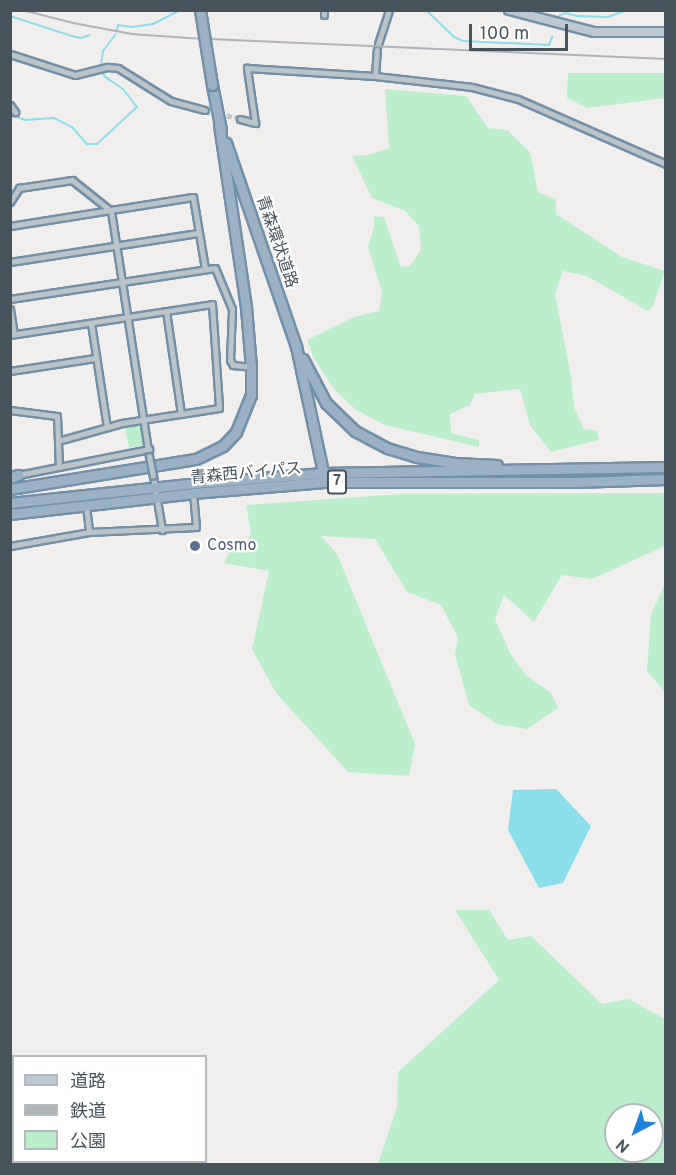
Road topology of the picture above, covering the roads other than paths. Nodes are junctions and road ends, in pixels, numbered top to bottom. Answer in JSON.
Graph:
{"nodes":[{"id":1,"x":200,"y":10,"type":"edge"},
{"id":2,"x":389,"y":10,"type":"edge"},
{"id":3,"x":509,"y":10,"type":"edge"},
{"id":4,"x":666,"y":32,"type":"edge"},
{"id":5,"x":10,"y":54,"type":"edge"},
{"id":6,"x":375,"y":76,"type":"junction"},
{"id":7,"x":10,"y":105,"type":"edge"},
{"id":8,"x":205,"y":110,"type":"tunnel mouth"},
{"id":9,"x":15,"y":112,"type":"dead end"},
{"id":10,"x":240,"y":119,"type":"dead end"},
{"id":11,"x":219,"y":125,"type":"junction"},
{"id":12,"x":666,"y":164,"type":"edge"},
{"id":13,"x":10,"y":202,"type":"edge"},
{"id":14,"x":111,"y":211,"type":"junction"},
{"id":15,"x":10,"y":226,"type":"edge"},
{"id":16,"x":198,"y":233,"type":"junction"},
{"id":17,"x":117,"y":245,"type":"junction"},
{"id":18,"x":10,"y":262,"type":"edge"},
{"id":19,"x":205,"y":269,"type":"junction"},
{"id":20,"x":123,"y":281,"type":"junction"},
{"id":21,"x":10,"y":299,"type":"edge"},
{"id":22,"x":10,"y":309,"type":"edge"},
{"id":23,"x":166,"y":310,"type":"junction"},
{"id":24,"x":128,"y":317,"type":"junction"},
{"id":25,"x":91,"y":323,"type":"junction"},
{"id":26,"x":12,"y":335,"type":"edge"},
{"id":27,"x":296,"y":346,"type":"junction"},
{"id":28,"x":95,"y":358,"type":"junction"},
{"id":29,"x":251,"y":367,"type":"junction"},
{"id":30,"x":10,"y":371,"type":"edge"},
{"id":31,"x":10,"y":410,"type":"edge"},
{"id":32,"x":181,"y":414,"type":"junction"},
{"id":33,"x":146,"y":420,"type":"junction"},
{"id":34,"x":107,"y":426,"type":"junction"},
{"id":35,"x":58,"y":441,"type":"junction"},
{"id":36,"x":148,"y":449,"type":"junction"},
{"id":37,"x":58,"y":467,"type":"junction"},
{"id":38,"x":666,"y":468,"type":"edge"},
{"id":39,"x":564,"y":471,"type":"junction"},
{"id":40,"x":13,"y":476,"type":"edge"},
{"id":41,"x":324,"y":478,"type":"junction"},
{"id":42,"x":666,"y":479,"type":"edge"},
{"id":43,"x":10,"y":489,"type":"edge"},
{"id":44,"x":157,"y":493,"type":"junction"},
{"id":45,"x":193,"y":493,"type":"junction"},
{"id":46,"x":10,"y":504,"type":"edge"},
{"id":47,"x":86,"y":506,"type":"junction"},
{"id":48,"x":10,"y":514,"type":"edge"},
{"id":49,"x":162,"y":530,"type":"junction"},
{"id":50,"x":89,"y":532,"type":"junction"},
{"id":51,"x":10,"y":546,"type":"edge"}],
"edges":[{"from":1,"to":11,"type":"highway","name":"青森環状道路","number":"7","bridge":true},
{"from":2,"to":6,"type":"street"},
{"from":3,"to":4,"type":"main road"},
{"from":5,"to":8,"type":"street"},
{"from":6,"to":10,"type":"street"},
{"from":6,"to":12,"type":"street"},
{"from":7,"to":9,"type":"street"},
{"from":11,"to":27,"type":"highway","name":"青森環状道路","number":"7"},
{"from":11,"to":29,"type":"highway"},
{"from":13,"to":14,"type":"street"},
{"from":14,"to":15,"type":"street"},
{"from":14,"to":16,"type":"street"},
{"from":14,"to":17,"type":"street"},
{"from":16,"to":17,"type":"street"},
{"from":16,"to":19,"type":"street"},
{"from":17,"to":18,"type":"street"},
{"from":17,"to":20,"type":"street"},
{"from":19,"to":20,"type":"street"},
{"from":19,"to":29,"type":"street"},
{"from":20,"to":21,"type":"street"},
{"from":20,"to":24,"type":"street"},
{"from":22,"to":26,"type":"street"},
{"from":23,"to":24,"type":"street"},
{"from":23,"to":32,"type":"street"},
{"from":23,"to":32,"type":"street"},
{"from":24,"to":25,"type":"street"},
{"from":24,"to":33,"type":"street"},
{"from":25,"to":26,"type":"street"},
{"from":25,"to":28,"type":"street"},
{"from":27,"to":39,"type":"highway"},
{"from":27,"to":41,"type":"highway","name":"青森環状道路","number":"7"},
{"from":28,"to":30,"type":"street"},
{"from":28,"to":34,"type":"street"},
{"from":29,"to":43,"type":"highway"},
{"from":31,"to":35,"type":"street"},
{"from":32,"to":33,"type":"street"},
{"from":33,"to":34,"type":"street"},
{"from":33,"to":36,"type":"street"},
{"from":34,"to":35,"type":"street"},
{"from":35,"to":37,"type":"street"},
{"from":36,"to":37,"type":"street"},
{"from":36,"to":44,"type":"street","bridge":true},
{"from":37,"to":40,"type":"street"},
{"from":38,"to":39,"type":"highway","name":"青森西バイパス","number":"7"},
{"from":39,"to":41,"type":"highway","name":"青森西バイパス","number":"7"},
{"from":41,"to":42,"type":"highway","name":"青森西バイパス","number":"7"},
{"from":41,"to":44,"type":"highway","name":"青森西バイパス","number":"7"},
{"from":41,"to":45,"type":"highway","name":"青森西バイパス","number":"7"},
{"from":44,"to":45,"type":"highway","name":"青森西バイパス","number":"7"},
{"from":44,"to":46,"type":"highway","name":"青森西バイパス","number":"7"},
{"from":44,"to":47,"type":"highway","name":"青森西バイパス","number":"7"},
{"from":44,"to":49,"type":"street"},
{"from":45,"to":49,"type":"street"},
{"from":47,"to":48,"type":"highway","name":"青森西バイパス","number":"7"},
{"from":47,"to":50,"type":"street"},
{"from":49,"to":50,"type":"street"},
{"from":50,"to":51,"type":"street"}]}
